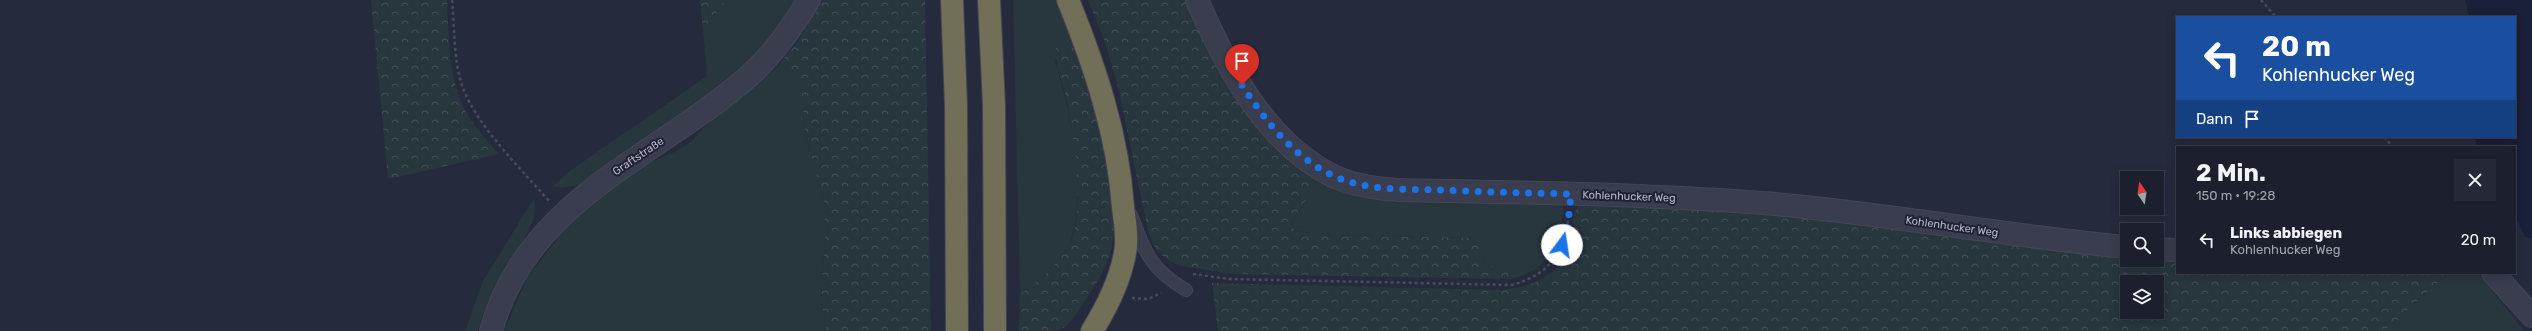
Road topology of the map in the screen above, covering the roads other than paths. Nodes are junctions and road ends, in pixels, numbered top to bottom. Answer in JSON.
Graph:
{"nodes":[{"id":1,"x":809,"y":0,"type":"edge"},
{"id":2,"x":952,"y":0,"type":"edge"},
{"id":3,"x":989,"y":0,"type":"edge"},
{"id":4,"x":1068,"y":0,"type":"edge"},
{"id":5,"x":1197,"y":0,"type":"edge"},
{"id":6,"x":1122,"y":190,"type":"junction"},
{"id":7,"x":2120,"y":246,"type":"edge"},
{"id":8,"x":2164,"y":249,"type":"edge"},
{"id":9,"x":2176,"y":250,"type":"edge"},
{"id":10,"x":2494,"y":274,"type":"edge"},
{"id":11,"x":1186,"y":290,"type":"dead end"},
{"id":12,"x":2532,"y":316,"type":"edge"},
{"id":13,"x":491,"y":331,"type":"edge"},
{"id":14,"x":957,"y":331,"type":"edge"},
{"id":15,"x":995,"y":331,"type":"edge"},
{"id":16,"x":1092,"y":331,"type":"edge"}],
"edges":[{"from":1,"to":13,"type":"street","name":"Graftstraße"},
{"from":2,"to":14,"type":"highway"},
{"from":3,"to":15,"type":"highway"},
{"from":4,"to":6,"type":"highway"},
{"from":5,"to":7,"type":"street","name":"Kohlenhucker Weg"},
{"from":6,"to":11,"type":"lane"},
{"from":6,"to":16,"type":"highway"},
{"from":8,"to":9,"type":"street"},
{"from":10,"to":12,"type":"street"}]}
